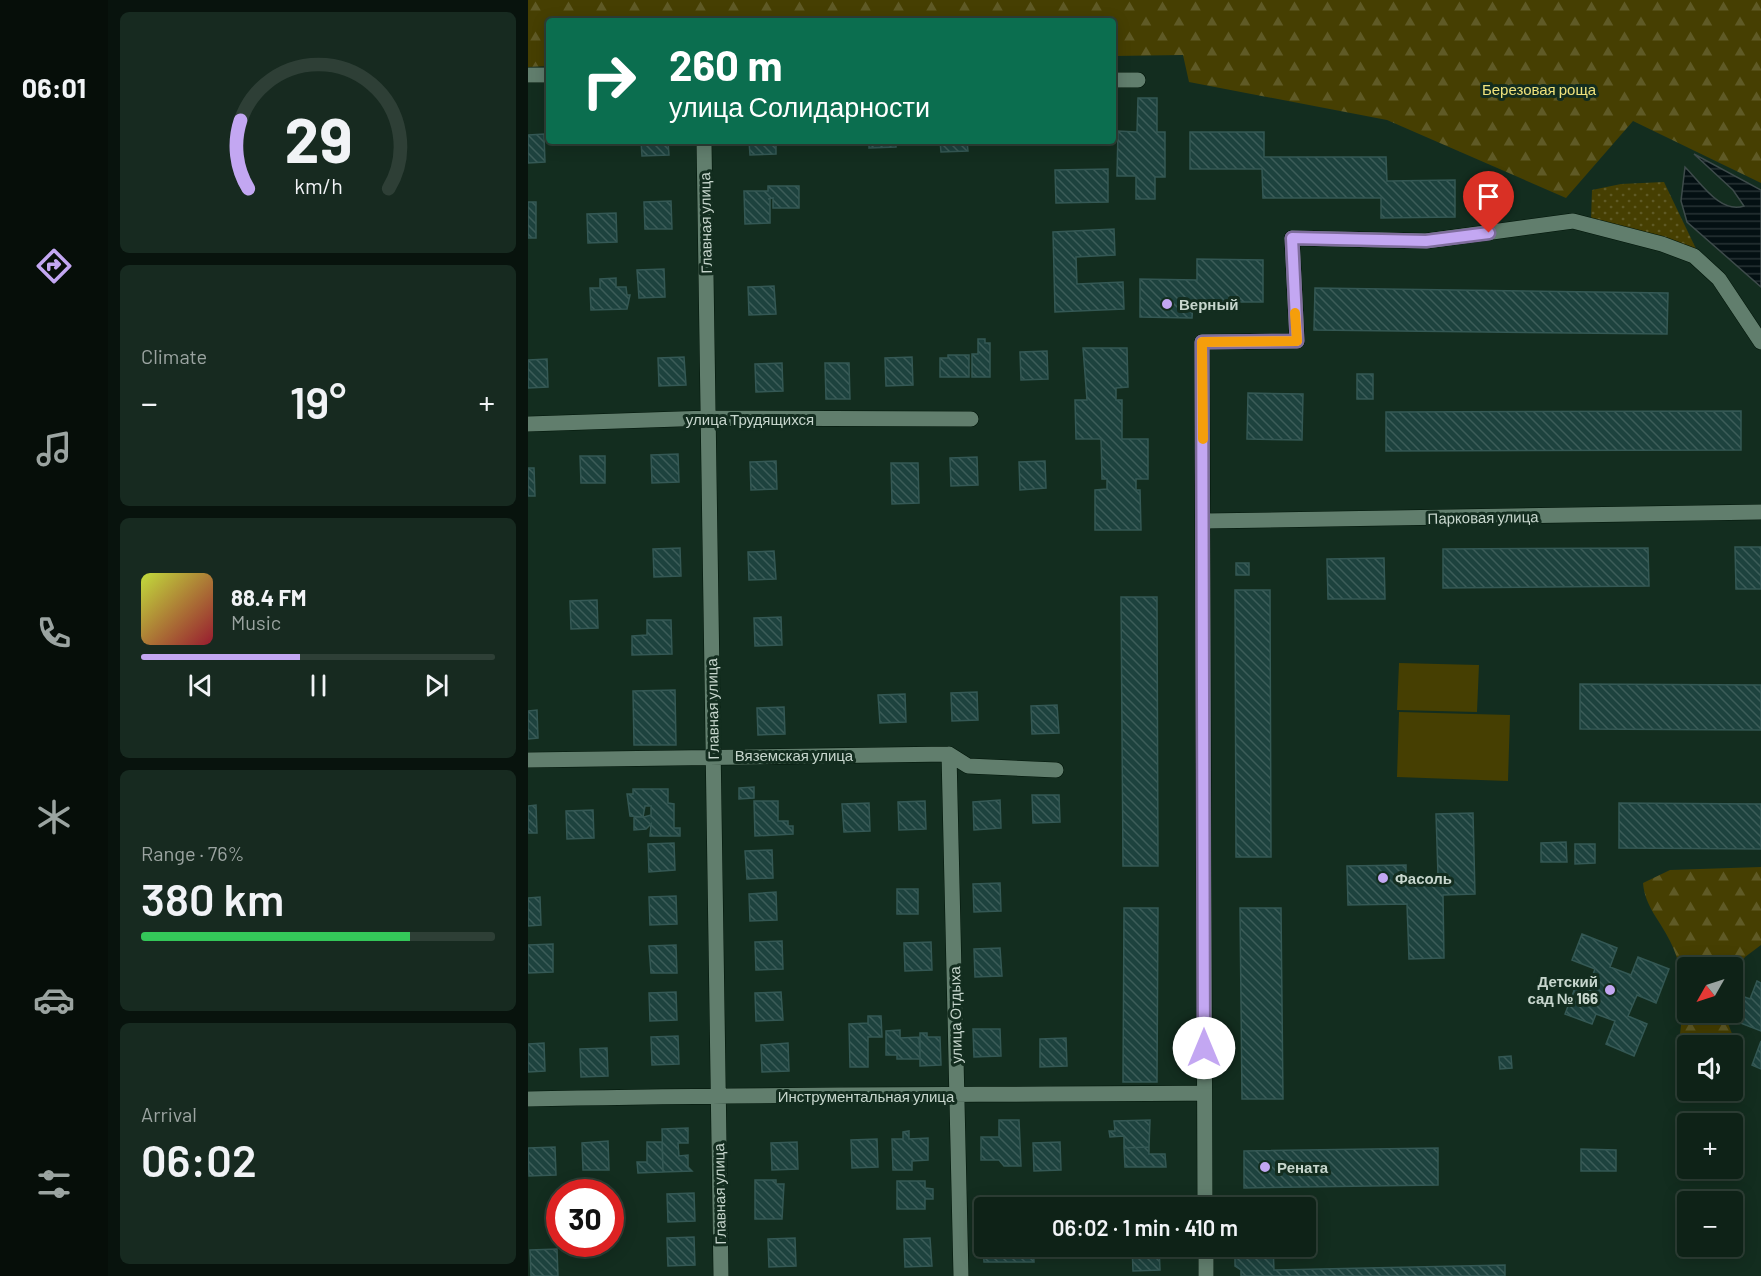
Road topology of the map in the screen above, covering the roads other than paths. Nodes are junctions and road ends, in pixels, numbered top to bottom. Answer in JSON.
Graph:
{"nodes":[{"id":1,"x":528,"y":75,"type":"edge"},
{"id":2,"x":546,"y":75,"type":"edge"},
{"id":3,"x":1116,"y":80,"type":"edge"},
{"id":4,"x":1138,"y":80,"type":"dead end"},
{"id":5,"x":704,"y":144,"type":"edge"},
{"id":6,"x":1761,"y":342,"type":"edge"},
{"id":7,"x":709,"y":418,"type":"junction"},
{"id":8,"x":971,"y":418,"type":"dead end"},
{"id":9,"x":528,"y":424,"type":"edge"},
{"id":10,"x":1761,"y":512,"type":"edge"},
{"id":11,"x":1204,"y":521,"type":"junction"},
{"id":12,"x":949,"y":754,"type":"junction"},
{"id":13,"x":712,"y":756,"type":"junction"},
{"id":14,"x":528,"y":760,"type":"edge"},
{"id":15,"x":1056,"y":770,"type":"dead end"},
{"id":16,"x":1204,"y":1092,"type":"junction"},
{"id":17,"x":717,"y":1095,"type":"junction"},
{"id":18,"x":957,"y":1096,"type":"junction"},
{"id":19,"x":528,"y":1099,"type":"edge"},
{"id":20,"x":1205,"y":1197,"type":"edge"},
{"id":21,"x":1206,"y":1257,"type":"edge"},
{"id":22,"x":721,"y":1276,"type":"edge"},
{"id":23,"x":961,"y":1276,"type":"edge"},
{"id":24,"x":1206,"y":1276,"type":"edge"}],
"edges":[{"from":1,"to":2,"type":"street"},
{"from":3,"to":4,"type":"street"},
{"from":5,"to":7,"type":"street","name":"Главная улица"},
{"from":6,"to":11,"type":"street"},
{"from":7,"to":8,"type":"street","name":"улица Трудящихся"},
{"from":7,"to":9,"type":"street","name":"улица Трудящихся"},
{"from":7,"to":13,"type":"street","name":"Главная улица"},
{"from":10,"to":11,"type":"street","name":"Парковая улица"},
{"from":11,"to":16,"type":"street"},
{"from":12,"to":13,"type":"street","name":"Вяземская улица"},
{"from":12,"to":15,"type":"street","name":"Вяземская улица"},
{"from":12,"to":18,"type":"street","name":"улица Отдыха"},
{"from":13,"to":14,"type":"street","name":"Вяземская улица"},
{"from":13,"to":17,"type":"street","name":"Главная улица"},
{"from":16,"to":18,"type":"street","name":"Инструментальная улица"},
{"from":16,"to":20,"type":"street"},
{"from":17,"to":18,"type":"street","name":"Инструментальная улица"},
{"from":17,"to":19,"type":"street","name":"Инструментальная улица"},
{"from":17,"to":22,"type":"street","name":"Главная улица"},
{"from":18,"to":23,"type":"street","name":"улица Отдыха"},
{"from":21,"to":24,"type":"street"}]}
